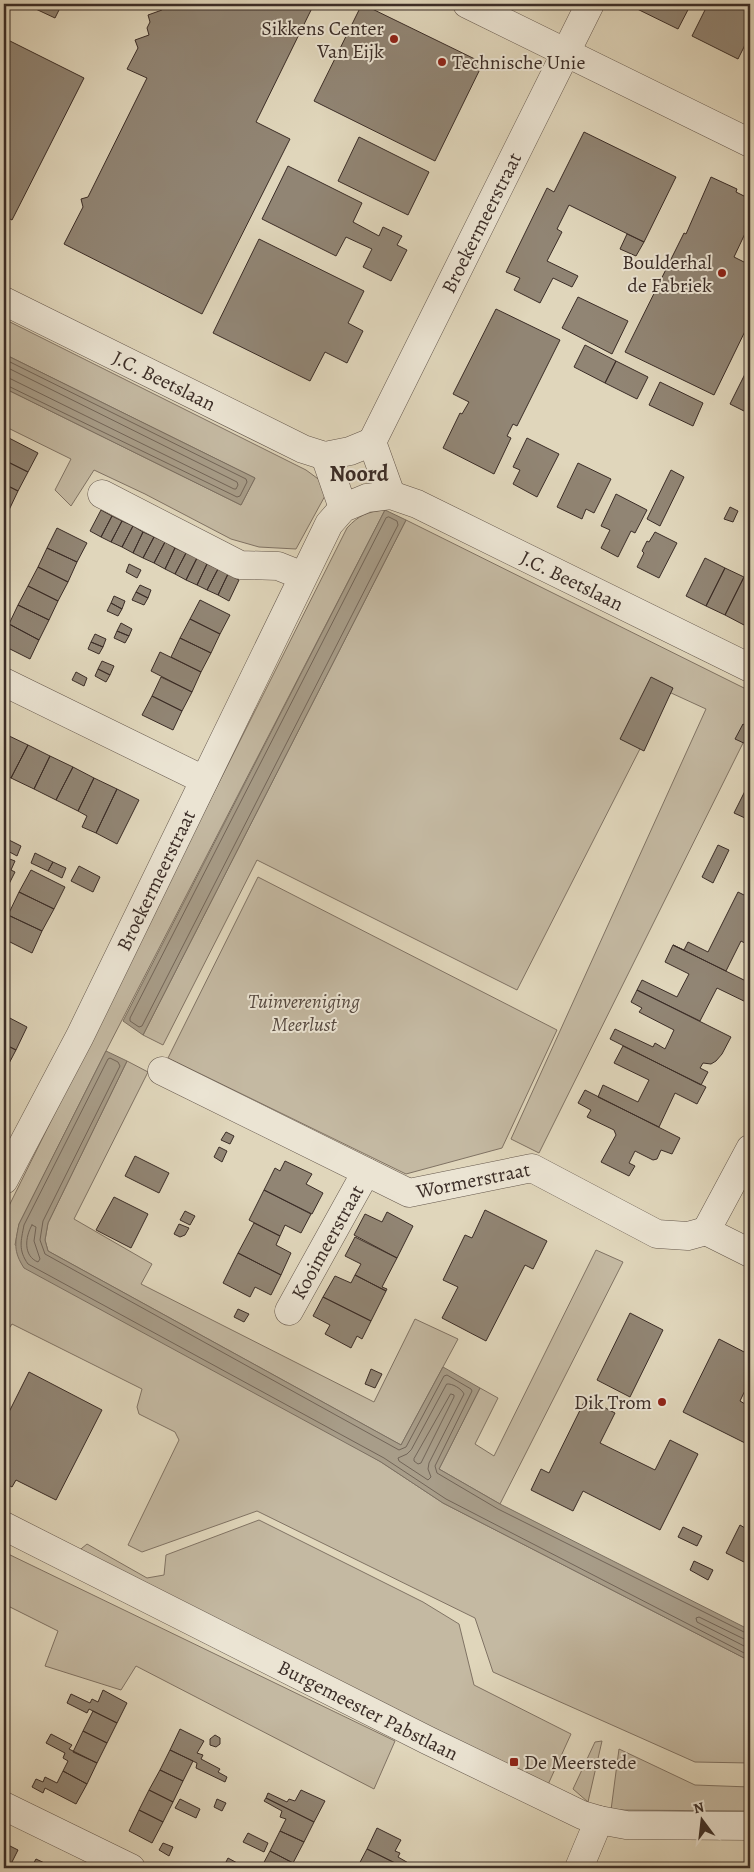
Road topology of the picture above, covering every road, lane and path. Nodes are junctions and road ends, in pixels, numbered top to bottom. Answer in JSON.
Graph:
{"nodes":[{"id":1,"x":467,"y":4,"type":"edge"},
{"id":2,"x":590,"y":4,"type":"edge"},
{"id":3,"x":566,"y":52,"type":"junction"},
{"id":4,"x":750,"y":143,"type":"edge"},
{"id":5,"x":4,"y":301,"type":"edge"},
{"id":6,"x":372,"y":442,"type":"junction"},
{"id":7,"x":326,"y":456,"type":"junction"},
{"id":8,"x":102,"y":494,"type":"dead end"},
{"id":9,"x":391,"y":495,"type":"junction"},
{"id":10,"x":343,"y":508,"type":"junction"},
{"id":11,"x":303,"y":576,"type":"junction"},
{"id":12,"x":750,"y":668,"type":"edge"},
{"id":13,"x":4,"y":682,"type":"edge"},
{"id":14,"x":204,"y":780,"type":"junction"},
{"id":15,"x":162,"y":1071,"type":"dead end"},
{"id":16,"x":750,"y":1149,"type":"edge"},
{"id":17,"x":366,"y":1172,"type":"junction"},
{"id":18,"x":4,"y":1180,"type":"edge"},
{"id":19,"x":706,"y":1231,"type":"junction"},
{"id":20,"x":750,"y":1253,"type":"edge"},
{"id":21,"x":289,"y":1312,"type":"dead end"},
{"id":22,"x":4,"y":1526,"type":"edge"},
{"id":23,"x":4,"y":1806,"type":"edge"},
{"id":24,"x":598,"y":1820,"type":"junction"},
{"id":25,"x":750,"y":1826,"type":"edge"},
{"id":26,"x":131,"y":1868,"type":"edge"},
{"id":27,"x":579,"y":1868,"type":"edge"}],
"edges":[{"from":1,"to":3,"type":"street"},
{"from":2,"to":3,"type":"street","name":"Broekermeerstraat"},
{"from":3,"to":4,"type":"street"},
{"from":3,"to":6,"type":"street","name":"Broekermeerstraat"},
{"from":5,"to":7,"type":"street","name":"J.C. Beetslaan"},
{"from":6,"to":7,"type":"street"},
{"from":6,"to":9,"type":"street"},
{"from":7,"to":10,"type":"street"},
{"from":8,"to":11,"type":"street"},
{"from":9,"to":10,"type":"street"},
{"from":9,"to":12,"type":"street","name":"J.C. Beetslaan"},
{"from":10,"to":11,"type":"street","name":"Broekermeerstraat"},
{"from":11,"to":14,"type":"street","name":"Broekermeerstraat"},
{"from":13,"to":14,"type":"street"},
{"from":14,"to":18,"type":"street","name":"Broekermeerstraat"},
{"from":15,"to":17,"type":"street","name":"Wormerstraat"},
{"from":16,"to":19,"type":"street"},
{"from":17,"to":19,"type":"street","name":"Wormerstraat"},
{"from":17,"to":21,"type":"street","name":"Kooimeerstraat"},
{"from":19,"to":20,"type":"street"},
{"from":22,"to":24,"type":"street","name":"Burgemeester Pabstlaan"},
{"from":23,"to":26,"type":"street"},
{"from":24,"to":25,"type":"street","name":"Burgemeester Pabstlaan"},
{"from":24,"to":27,"type":"street"}]}
